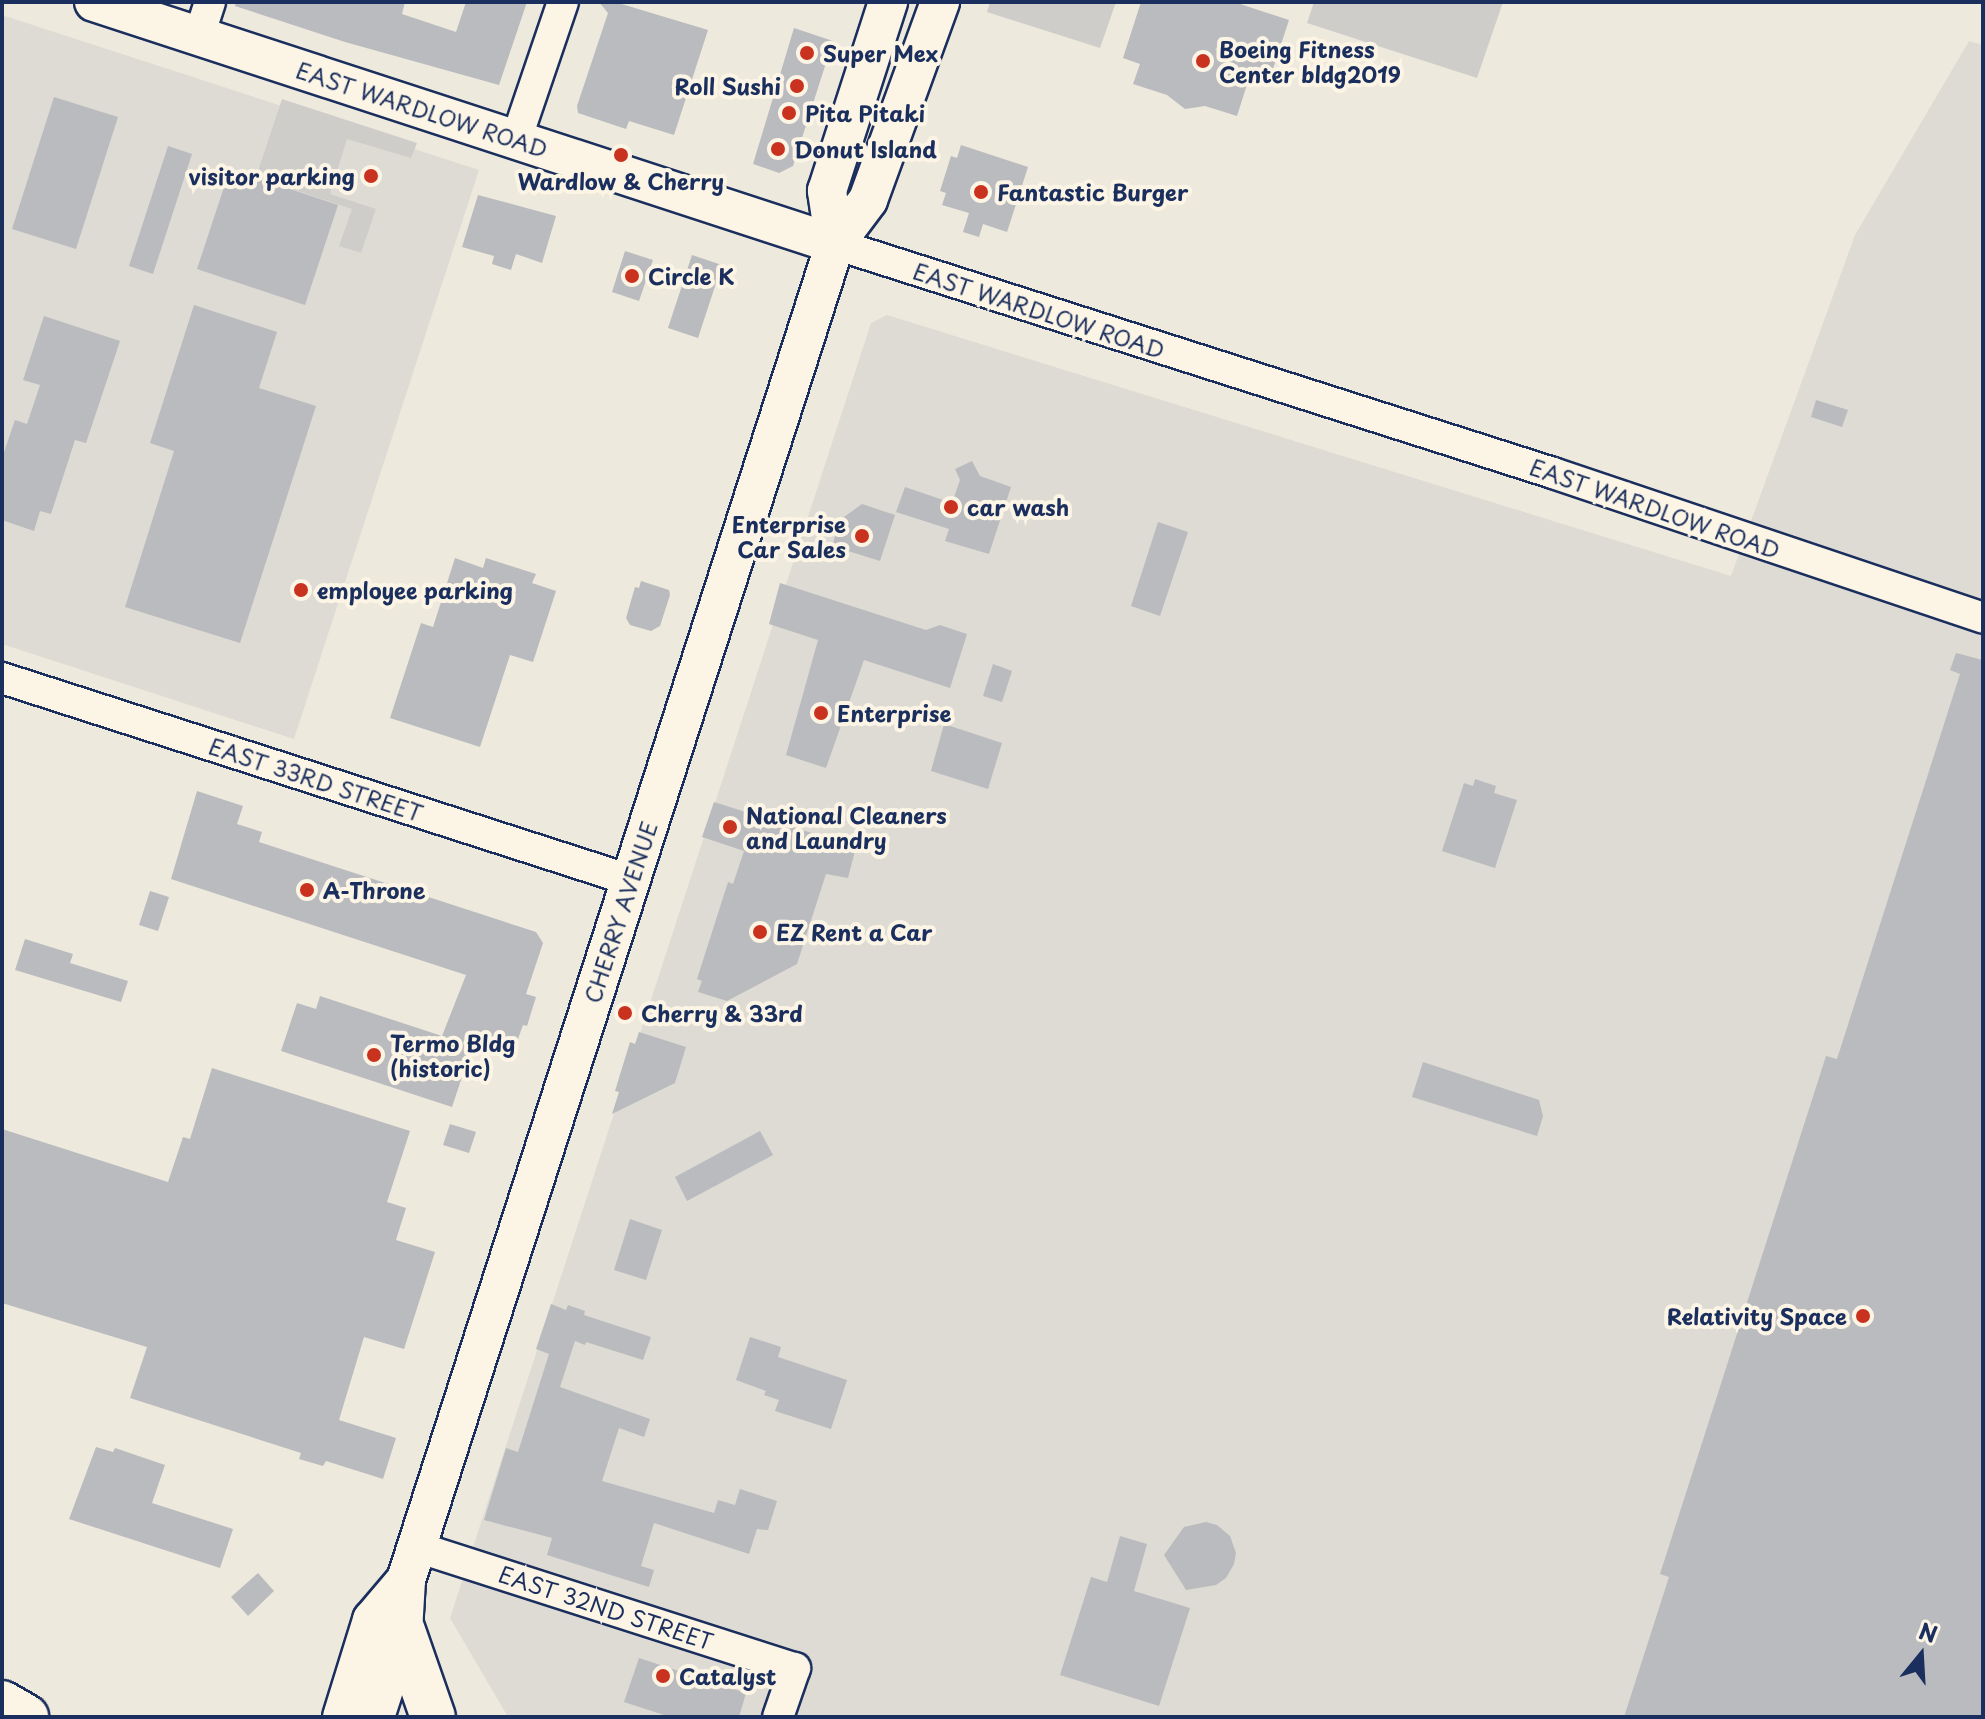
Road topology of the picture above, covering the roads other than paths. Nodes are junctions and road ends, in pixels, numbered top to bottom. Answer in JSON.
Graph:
{"nodes":[{"id":1,"x":94,"y":2,"type":"edge"},
{"id":2,"x":563,"y":2,"type":"edge"},
{"id":3,"x":888,"y":2,"type":"edge"},
{"id":4,"x":940,"y":2,"type":"edge"},
{"id":5,"x":204,"y":19,"type":"edge"},
{"id":6,"x":516,"y":140,"type":"junction"},
{"id":7,"x":835,"y":244,"type":"junction"},
{"id":8,"x":1983,"y":618,"type":"edge"},
{"id":9,"x":2,"y":678,"type":"edge"},
{"id":10,"x":630,"y":880,"type":"junction"},
{"id":11,"x":412,"y":1563,"type":"junction"},
{"id":12,"x":403,"y":1631,"type":"junction"},
{"id":13,"x":2,"y":1703,"type":"edge"},
{"id":14,"x":26,"y":1717,"type":"edge"},
{"id":15,"x":342,"y":1717,"type":"edge"},
{"id":16,"x":375,"y":1717,"type":"edge"},
{"id":17,"x":433,"y":1717,"type":"edge"},
{"id":18,"x":778,"y":1717,"type":"edge"}],
"edges":[{"from":1,"to":5,"type":"main road","name":"EAST WARDLOW ROAD"},
{"from":2,"to":6,"type":"street"},
{"from":3,"to":7,"type":"main road","name":"CHERRY AVENUE"},
{"from":4,"to":7,"type":"main road","name":"CHERRY AVENUE"},
{"from":5,"to":6,"type":"main road","name":"EAST WARDLOW ROAD"},
{"from":6,"to":7,"type":"main road","name":"EAST WARDLOW ROAD"},
{"from":7,"to":8,"type":"street","name":"EAST WARDLOW ROAD"},
{"from":7,"to":10,"type":"main road","name":"CHERRY AVENUE"},
{"from":9,"to":10,"type":"street","name":"EAST 33RD STREET"},
{"from":10,"to":11,"type":"main road","name":"CHERRY AVENUE"},
{"from":11,"to":12,"type":"main road","name":"CHERRY AVENUE"},
{"from":11,"to":15,"type":"main road","name":"CHERRY AVENUE"},
{"from":11,"to":18,"type":"street","name":"EAST 32ND STREET"},
{"from":12,"to":16,"type":"main road","name":"CHERRY AVENUE"},
{"from":12,"to":17,"type":"highway"},
{"from":13,"to":14,"type":"highway"}]}
